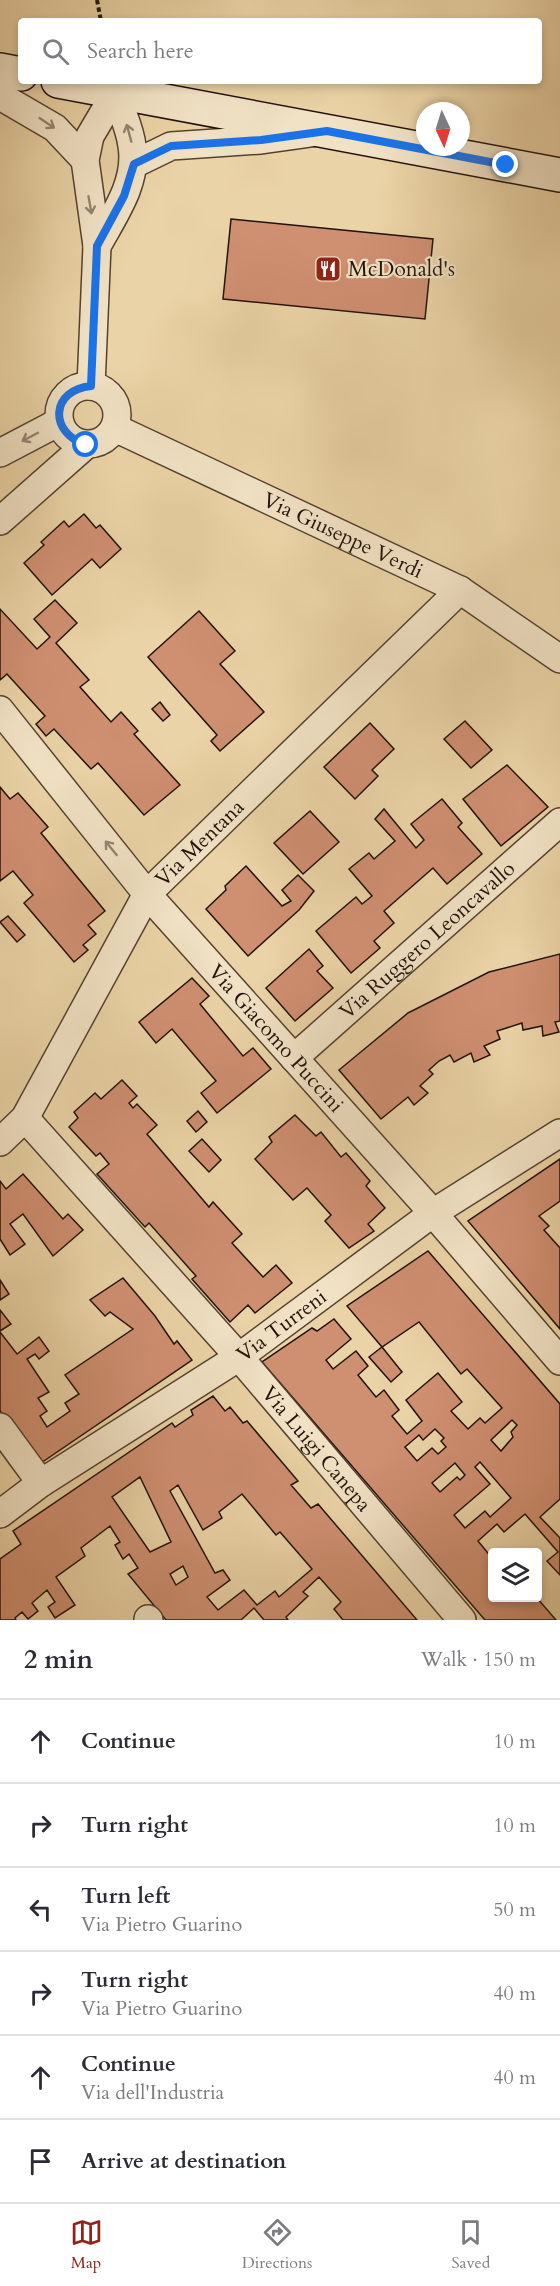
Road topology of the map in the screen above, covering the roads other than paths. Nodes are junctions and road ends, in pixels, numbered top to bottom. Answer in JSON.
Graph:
{"nodes":[{"id":1,"x":0,"y":70,"type":"edge"},
{"id":2,"x":18,"y":73,"type":"edge"},
{"id":3,"x":73,"y":84,"type":"edge"},
{"id":4,"x":116,"y":92,"type":"junction"},
{"id":5,"x":0,"y":96,"type":"edge"},
{"id":6,"x":327,"y":131,"type":"junction"},
{"id":7,"x":85,"y":160,"type":"junction"},
{"id":8,"x":134,"y":164,"type":"junction"},
{"id":9,"x":560,"y":175,"type":"edge"},
{"id":10,"x":97,"y":246,"type":"junction"},
{"id":11,"x":91,"y":386,"type":"junction"},
{"id":12,"x":59,"y":422,"type":"junction"},
{"id":13,"x":116,"y":428,"type":"junction"},
{"id":14,"x":86,"y":445,"type":"junction"},
{"id":15,"x":0,"y":453,"type":"edge"},
{"id":16,"x":0,"y":521,"type":"edge"},
{"id":17,"x":460,"y":590,"type":"junction"},
{"id":18,"x":560,"y":659,"type":"edge"},
{"id":19,"x":0,"y":710,"type":"edge"},
{"id":20,"x":560,"y":822,"type":"edge"},
{"id":21,"x":147,"y":894,"type":"junction"},
{"id":22,"x":294,"y":1058,"type":"junction"},
{"id":23,"x":25,"y":1118,"type":"junction"},
{"id":24,"x":560,"y":1133,"type":"edge"},
{"id":25,"x":0,"y":1142,"type":"edge"},
{"id":26,"x":432,"y":1213,"type":"junction"},
{"id":27,"x":240,"y":1357,"type":"junction"},
{"id":28,"x":560,"y":1360,"type":"edge"},
{"id":29,"x":0,"y":1427,"type":"edge"},
{"id":30,"x":40,"y":1483,"type":"junction"},
{"id":31,"x":0,"y":1514,"type":"edge"},
{"id":32,"x":462,"y":1620,"type":"edge"}],
"edges":[{"from":1,"to":2,"type":"main road"},
{"from":3,"to":4,"type":"main road"},
{"from":4,"to":6,"type":"main road"},
{"from":4,"to":7,"type":"street"},
{"from":8,"to":4,"type":"street","one_way":true},
{"from":5,"to":7,"type":"street","one_way":true},
{"from":6,"to":8,"type":"street"},
{"from":6,"to":9,"type":"main road"},
{"from":7,"to":10,"type":"street","one_way":true},
{"from":8,"to":10,"type":"street"},
{"from":10,"to":11,"type":"street"},
{"from":11,"to":12,"type":"street"},
{"from":11,"to":13,"type":"street"},
{"from":12,"to":14,"type":"street"},
{"from":12,"to":15,"type":"street","one_way":true},
{"from":13,"to":14,"type":"street"},
{"from":13,"to":17,"type":"street","name":"Via Giuseppe Verdi"},
{"from":14,"to":16,"type":"street"},
{"from":17,"to":18,"type":"street","name":"Via Giuseppe Verdi"},
{"from":17,"to":21,"type":"street","name":"Via Mentana"},
{"from":21,"to":19,"type":"street","name":"Via Giacomo Puccini","one_way":true},
{"from":20,"to":22,"type":"street","name":"Via Ruggero Leoncavallo"},
{"from":21,"to":22,"type":"street","name":"Via Giacomo Puccini"},
{"from":21,"to":23,"type":"street","name":"Via Mentana"},
{"from":22,"to":26,"type":"street","name":"Via Giacomo Puccini"},
{"from":23,"to":25,"type":"street","name":"Via Mentana"},
{"from":23,"to":27,"type":"street","name":"Via Luigi Canepa"},
{"from":24,"to":26,"type":"street","name":"Via Turreni"},
{"from":26,"to":27,"type":"street","name":"Via Turreni"},
{"from":26,"to":28,"type":"street","name":"Via Giacomo Puccini"},
{"from":27,"to":30,"type":"street","name":"Via Turreni"},
{"from":27,"to":32,"type":"street","name":"Via Luigi Canepa"},
{"from":29,"to":30,"type":"street"},
{"from":30,"to":31,"type":"street","name":"Via Turreni"}]}
